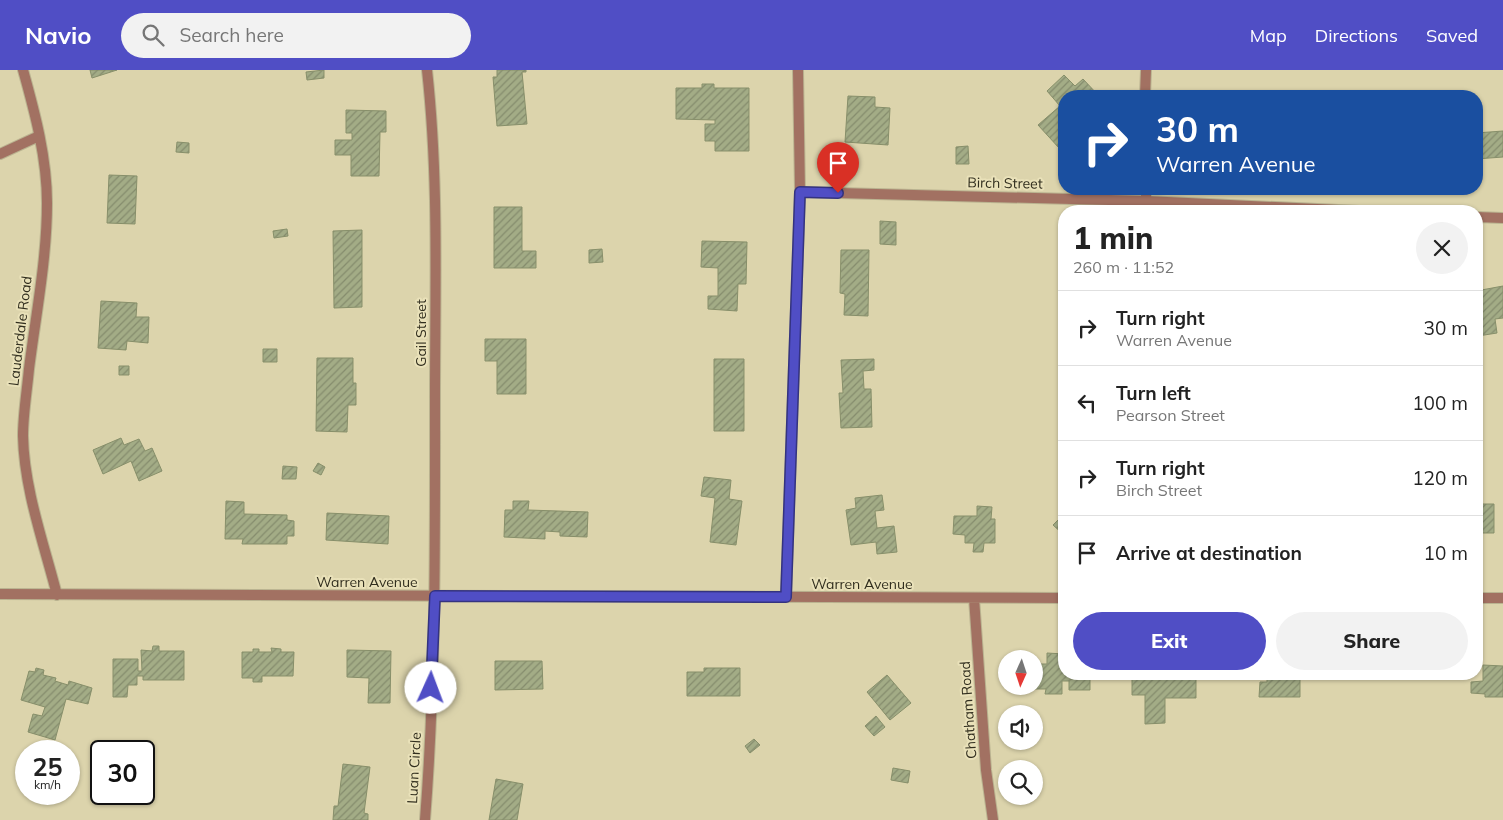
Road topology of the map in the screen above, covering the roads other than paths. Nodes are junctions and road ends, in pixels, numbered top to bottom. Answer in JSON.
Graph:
{"nodes":[{"id":1,"x":23,"y":70,"type":"edge"},
{"id":2,"x":427,"y":70,"type":"edge"},
{"id":3,"x":798,"y":70,"type":"edge"},
{"id":4,"x":1146,"y":70,"type":"edge"},
{"id":5,"x":1145,"y":90,"type":"edge"},
{"id":6,"x":39,"y":136,"type":"junction"},
{"id":7,"x":0,"y":154,"type":"edge"},
{"id":8,"x":800,"y":192,"type":"junction"},
{"id":9,"x":1121,"y":205,"type":"edge"},
{"id":10,"x":1483,"y":217,"type":"edge"},
{"id":11,"x":1503,"y":218,"type":"edge"},
{"id":12,"x":0,"y":594,"type":"edge"},
{"id":13,"x":57,"y":595,"type":"junction"},
{"id":14,"x":435,"y":596,"type":"junction"},
{"id":15,"x":786,"y":597,"type":"junction"},
{"id":16,"x":974,"y":598,"type":"junction"},
{"id":17,"x":1058,"y":598,"type":"edge"},
{"id":18,"x":1483,"y":598,"type":"edge"},
{"id":19,"x":1503,"y":598,"type":"edge"},
{"id":20,"x":425,"y":820,"type":"edge"},
{"id":21,"x":993,"y":820,"type":"edge"}],
"edges":[{"from":1,"to":6,"type":"street","name":"Lauderdale Road"},
{"from":2,"to":14,"type":"street","name":"Gail Street"},
{"from":3,"to":8,"type":"street"},
{"from":4,"to":5,"type":"street"},
{"from":6,"to":7,"type":"street"},
{"from":6,"to":13,"type":"street","name":"Lauderdale Road"},
{"from":8,"to":9,"type":"street","name":"Birch Street"},
{"from":8,"to":15,"type":"street"},
{"from":10,"to":11,"type":"street"},
{"from":12,"to":13,"type":"street","name":"Warren Avenue"},
{"from":13,"to":14,"type":"street","name":"Warren Avenue"},
{"from":14,"to":15,"type":"street","name":"Warren Avenue"},
{"from":14,"to":20,"type":"street","name":"Luan Circle"},
{"from":15,"to":16,"type":"street","name":"Warren Avenue"},
{"from":16,"to":17,"type":"street","name":"Warren Avenue"},
{"from":16,"to":21,"type":"street","name":"Chatham Road"},
{"from":18,"to":19,"type":"street"}]}
